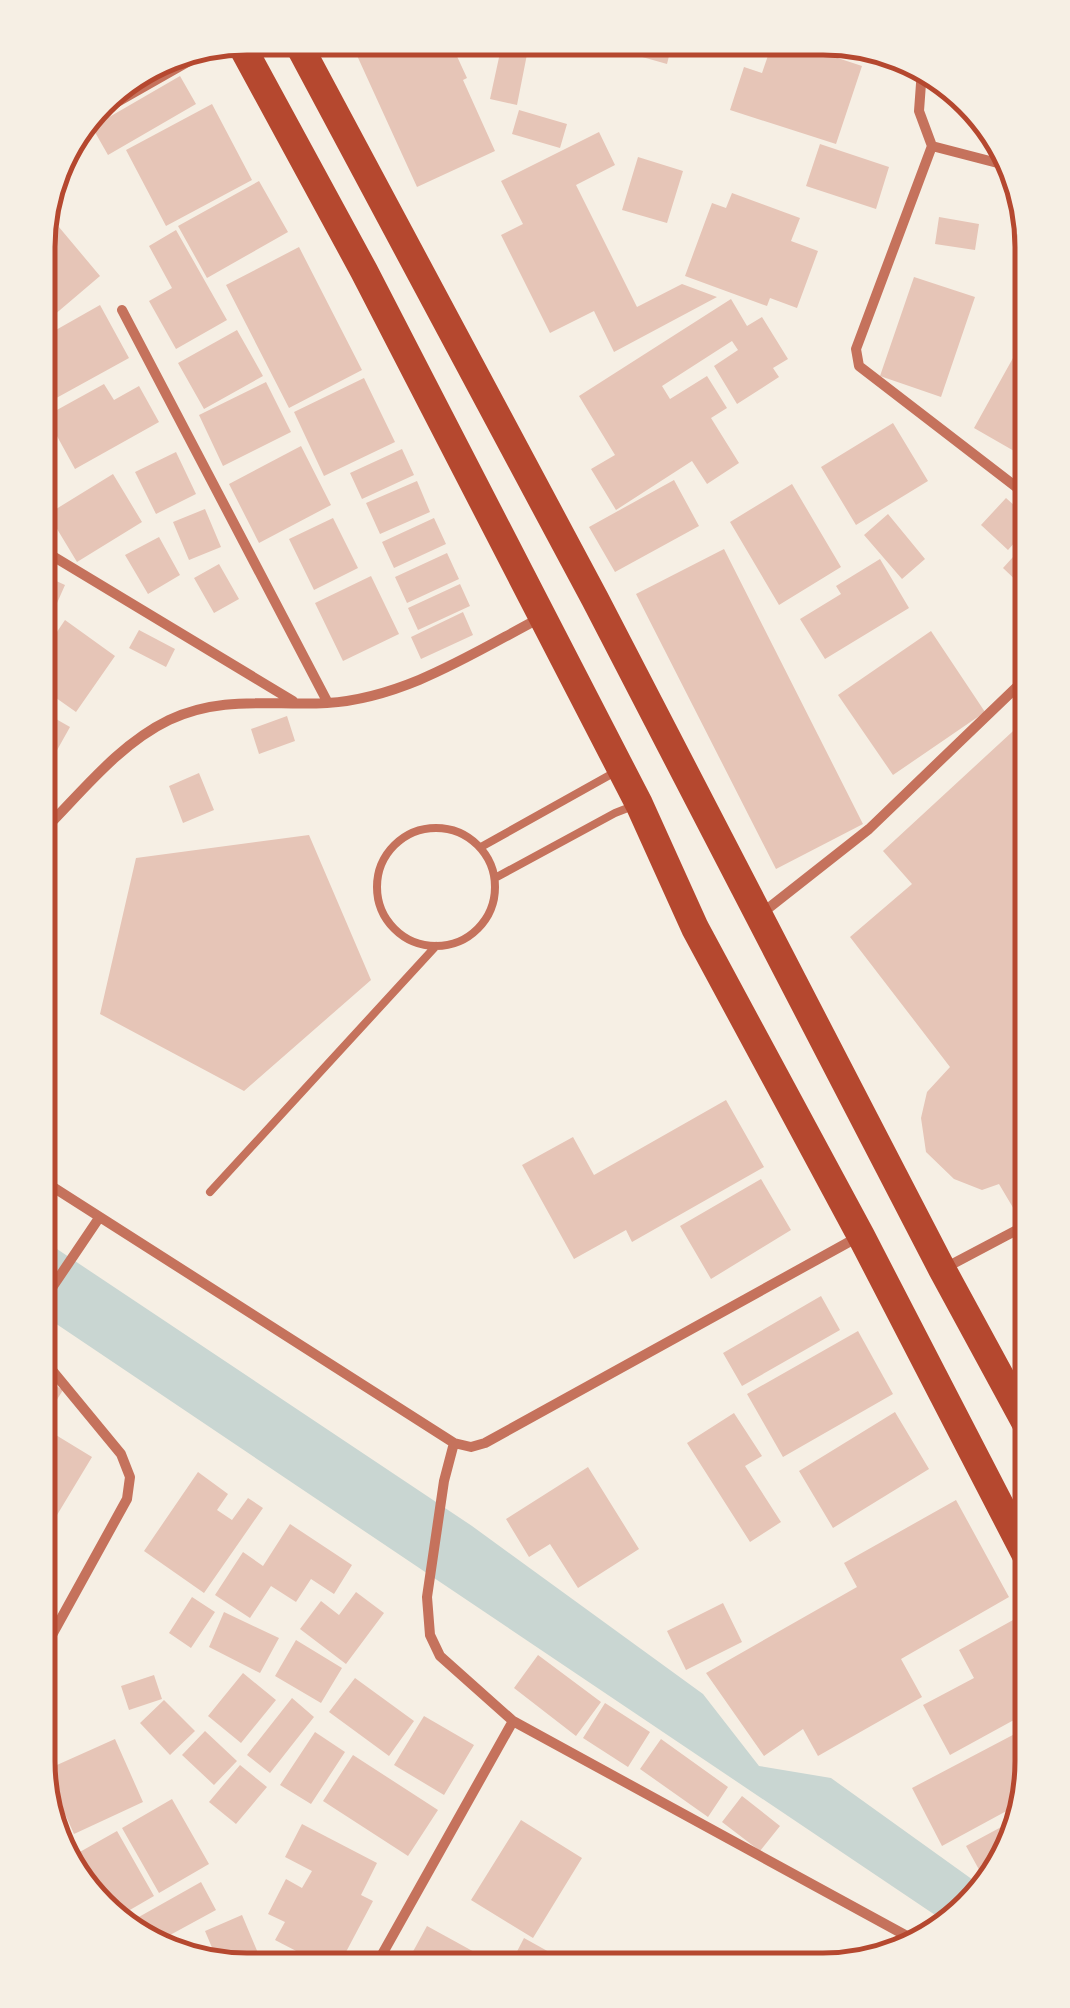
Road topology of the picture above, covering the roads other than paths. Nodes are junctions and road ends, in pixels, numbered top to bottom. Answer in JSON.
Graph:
{"nodes":[{"id":1,"x":247,"y":55,"type":"edge"},
{"id":2,"x":303,"y":55,"type":"edge"},
{"id":3,"x":169,"y":72,"type":"edge"},
{"id":4,"x":921,"y":82,"type":"edge"},
{"id":5,"x":132,"y":93,"type":"edge"},
{"id":6,"x":932,"y":146,"type":"junction"},
{"id":7,"x":995,"y":162,"type":"edge"},
{"id":8,"x":122,"y":310,"type":"dead end"},
{"id":9,"x":1015,"y":486,"type":"edge"},
{"id":10,"x":55,"y":557,"type":"edge"},
{"id":11,"x":540,"y":618,"type":"junction"},
{"id":12,"x":1015,"y":689,"type":"edge"},
{"id":13,"x":294,"y":701,"type":"junction"},
{"id":14,"x":328,"y":703,"type":"junction"},
{"id":15,"x":621,"y":768,"type":"junction"},
{"id":16,"x":639,"y":804,"type":"junction"},
{"id":17,"x":55,"y":820,"type":"edge"},
{"id":18,"x":481,"y":847,"type":"junction"},
{"id":19,"x":495,"y":878,"type":"junction"},
{"id":20,"x":760,"y":915,"type":"junction"},
{"id":21,"x":436,"y":946,"type":"junction"},
{"id":22,"x":55,"y":1189,"type":"edge"},
{"id":23,"x":210,"y":1192,"type":"dead end"},
{"id":24,"x":99,"y":1218,"type":"junction"},
{"id":25,"x":1015,"y":1231,"type":"edge"},
{"id":26,"x":861,"y":1236,"type":"junction"},
{"id":27,"x":942,"y":1269,"type":"junction"},
{"id":28,"x":55,"y":1283,"type":"edge"},
{"id":29,"x":55,"y":1374,"type":"edge"},
{"id":30,"x":1015,"y":1403,"type":"edge"},
{"id":31,"x":454,"y":1443,"type":"junction"},
{"id":32,"x":1015,"y":1535,"type":"edge"},
{"id":33,"x":55,"y":1631,"type":"edge"},
{"id":34,"x":513,"y":1721,"type":"junction"},
{"id":35,"x":904,"y":1935,"type":"edge"},
{"id":36,"x":381,"y":1953,"type":"edge"}],
"edges":[{"from":1,"to":11,"type":"highway"},
{"from":2,"to":20,"type":"highway"},
{"from":3,"to":5,"type":"street"},
{"from":4,"to":6,"type":"street"},
{"from":6,"to":7,"type":"street"},
{"from":6,"to":9,"type":"street"},
{"from":8,"to":14,"type":"street"},
{"from":10,"to":13,"type":"street"},
{"from":11,"to":14,"type":"street"},
{"from":11,"to":15,"type":"highway"},
{"from":12,"to":20,"type":"street"},
{"from":13,"to":14,"type":"street"},
{"from":13,"to":17,"type":"street"},
{"from":15,"to":16,"type":"highway"},
{"from":15,"to":18,"type":"lane"},
{"from":16,"to":19,"type":"lane"},
{"from":16,"to":26,"type":"highway"},
{"from":18,"to":19,"type":"lane"},
{"from":18,"to":21,"type":"lane"},
{"from":19,"to":21,"type":"lane"},
{"from":20,"to":27,"type":"highway"},
{"from":21,"to":23,"type":"lane"},
{"from":22,"to":24,"type":"street"},
{"from":24,"to":28,"type":"street"},
{"from":24,"to":31,"type":"street"},
{"from":25,"to":27,"type":"street"},
{"from":26,"to":31,"type":"street"},
{"from":26,"to":32,"type":"highway"},
{"from":27,"to":30,"type":"highway"},
{"from":29,"to":33,"type":"street"},
{"from":31,"to":34,"type":"street"},
{"from":34,"to":35,"type":"street"},
{"from":34,"to":36,"type":"street"}]}
